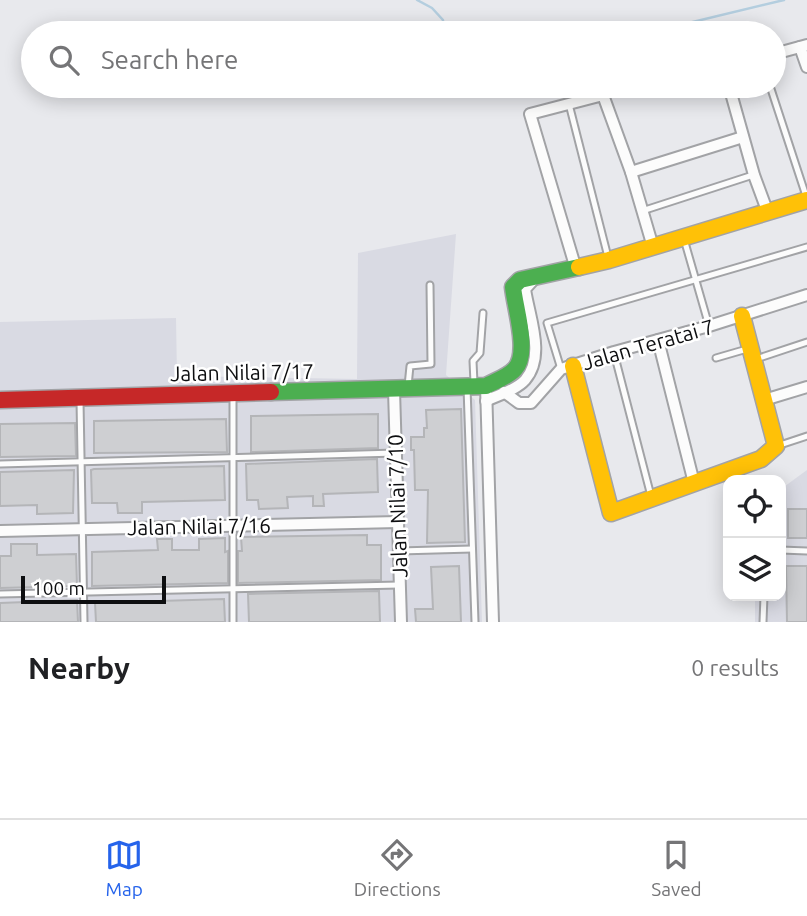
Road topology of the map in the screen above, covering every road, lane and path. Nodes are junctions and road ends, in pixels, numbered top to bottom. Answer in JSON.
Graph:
{"nodes":[{"id":1,"x":804,"y":46,"type":"edge"},
{"id":2,"x":786,"y":51,"type":"edge"},
{"id":3,"x":807,"y":68,"type":"edge"},
{"id":4,"x":592,"y":98,"type":"edge"},
{"id":5,"x":604,"y":98,"type":"edge"},
{"id":6,"x":732,"y":98,"type":"edge"},
{"id":7,"x":774,"y":98,"type":"edge"},
{"id":8,"x":569,"y":104,"type":"junction"},
{"id":9,"x":743,"y":137,"type":"junction"},
{"id":10,"x":631,"y":172,"type":"junction"},
{"id":11,"x":754,"y":175,"type":"junction"},
{"id":12,"x":807,"y":200,"type":"edge"},
{"id":13,"x":642,"y":211,"type":"junction"},
{"id":14,"x":768,"y":213,"type":"junction"},
{"id":15,"x":684,"y":239,"type":"junction"},
{"id":16,"x":653,"y":247,"type":"junction"},
{"id":17,"x":807,"y":247,"type":"edge"},
{"id":18,"x":608,"y":260,"type":"junction"},
{"id":19,"x":576,"y":269,"type":"junction"},
{"id":20,"x":536,"y":277,"type":"junction"},
{"id":21,"x":696,"y":281,"type":"junction"},
{"id":22,"x":430,"y":285,"type":"dead end"},
{"id":23,"x":807,"y":295,"type":"edge"},
{"id":24,"x":483,"y":313,"type":"dead end"},
{"id":25,"x":742,"y":316,"type":"junction"},
{"id":26,"x":709,"y":327,"type":"junction"},
{"id":27,"x":658,"y":340,"type":"junction"},
{"id":28,"x":807,"y":342,"type":"edge"},
{"id":29,"x":614,"y":352,"type":"junction"},
{"id":30,"x":752,"y":354,"type":"junction"},
{"id":31,"x":716,"y":358,"type":"dead end"},
{"id":32,"x":567,"y":368,"type":"junction"},
{"id":33,"x":807,"y":387,"type":"edge"},
{"id":34,"x":401,"y":389,"type":"junction"},
{"id":35,"x":478,"y":390,"type":"junction"},
{"id":36,"x":504,"y":392,"type":"junction"},
{"id":37,"x":233,"y":393,"type":"junction"},
{"id":38,"x":80,"y":397,"type":"junction"},
{"id":39,"x":0,"y":400,"type":"edge"},
{"id":40,"x":764,"y":400,"type":"junction"},
{"id":41,"x":807,"y":436,"type":"edge"},
{"id":42,"x":776,"y":446,"type":"junction"},
{"id":43,"x":396,"y":453,"type":"junction"},
{"id":44,"x":233,"y":457,"type":"junction"},
{"id":45,"x":81,"y":462,"type":"junction"},
{"id":46,"x":0,"y":464,"type":"edge"},
{"id":47,"x":694,"y":483,"type":"junction"},
{"id":48,"x":652,"y":499,"type":"junction"},
{"id":49,"x":398,"y":522,"type":"junction"},
{"id":50,"x":233,"y":525,"type":"junction"},
{"id":51,"x":83,"y":529,"type":"junction"},
{"id":52,"x":0,"y":531,"type":"edge"},
{"id":53,"x":472,"y":549,"type":"junction"},
{"id":54,"x":398,"y":551,"type":"junction"},
{"id":55,"x":786,"y":551,"type":"edge"},
{"id":56,"x":807,"y":551,"type":"edge"},
{"id":57,"x":400,"y":585,"type":"junction"},
{"id":58,"x":233,"y":589,"type":"junction"},
{"id":59,"x":84,"y":592,"type":"junction"},
{"id":60,"x":0,"y":594,"type":"edge"},
{"id":61,"x":764,"y":601,"type":"edge"},
{"id":62,"x":85,"y":622,"type":"edge"},
{"id":63,"x":233,"y":622,"type":"edge"},
{"id":64,"x":401,"y":622,"type":"edge"},
{"id":65,"x":475,"y":622,"type":"edge"},
{"id":66,"x":493,"y":622,"type":"edge"},
{"id":67,"x":763,"y":622,"type":"edge"}],
"edges":[{"from":1,"to":2,"type":"street"},
{"from":1,"to":3,"type":"street"},
{"from":4,"to":8,"type":"street"},
{"from":5,"to":10,"type":"street"},
{"from":6,"to":9,"type":"street"},
{"from":7,"to":12,"type":"lane"},
{"from":8,"to":18,"type":"lane"},
{"from":8,"to":19,"type":"street"},
{"from":9,"to":10,"type":"street"},
{"from":9,"to":11,"type":"street"},
{"from":10,"to":13,"type":"street"},
{"from":11,"to":13,"type":"lane"},
{"from":11,"to":14,"type":"street"},
{"from":12,"to":14,"type":"street"},
{"from":13,"to":16,"type":"street"},
{"from":14,"to":15,"type":"street"},
{"from":15,"to":16,"type":"street"},
{"from":15,"to":21,"type":"lane"},
{"from":16,"to":18,"type":"street"},
{"from":17,"to":21,"type":"lane"},
{"from":18,"to":19,"type":"street"},
{"from":19,"to":20,"type":"street"},
{"from":20,"to":35,"type":"street"},
{"from":20,"to":36,"type":"street"},
{"from":21,"to":26,"type":"lane"},
{"from":21,"to":32,"type":"lane"},
{"from":22,"to":34,"type":"lane"},
{"from":23,"to":25,"type":"street","name":"Jalan Teratai 7"},
{"from":24,"to":35,"type":"lane"},
{"from":25,"to":26,"type":"street","name":"Jalan Teratai 7"},
{"from":25,"to":30,"type":"street"},
{"from":26,"to":27,"type":"street","name":"Jalan Teratai 7"},
{"from":27,"to":29,"type":"street","name":"Jalan Teratai 7"},
{"from":27,"to":47,"type":"street"},
{"from":28,"to":30,"type":"lane"},
{"from":29,"to":32,"type":"street","name":"Jalan Teratai 7"},
{"from":29,"to":48,"type":"lane"},
{"from":30,"to":31,"type":"lane"},
{"from":30,"to":40,"type":"street"},
{"from":32,"to":36,"type":"street","name":"Jalan Teratai 7"},
{"from":32,"to":48,"type":"street"},
{"from":33,"to":40,"type":"street"},
{"from":34,"to":35,"type":"street","name":"Jalan Nilai 7/17"},
{"from":34,"to":37,"type":"street","name":"Jalan Nilai 7/17"},
{"from":34,"to":43,"type":"street","name":"Jalan Nilai 7/10"},
{"from":35,"to":36,"type":"street"},
{"from":35,"to":53,"type":"lane"},
{"from":35,"to":66,"type":"street"},
{"from":37,"to":38,"type":"street","name":"Jalan Nilai 7/17"},
{"from":37,"to":44,"type":"lane"},
{"from":38,"to":39,"type":"street","name":"Jalan Nilai 7/17"},
{"from":38,"to":45,"type":"lane"},
{"from":40,"to":42,"type":"street"},
{"from":41,"to":42,"type":"lane"},
{"from":42,"to":47,"type":"street"},
{"from":43,"to":44,"type":"lane"},
{"from":43,"to":49,"type":"street","name":"Jalan Nilai 7/10"},
{"from":44,"to":45,"type":"lane"},
{"from":44,"to":50,"type":"lane"},
{"from":45,"to":46,"type":"lane"},
{"from":45,"to":51,"type":"lane"},
{"from":47,"to":48,"type":"street"},
{"from":49,"to":50,"type":"street","name":"Jalan Nilai 7/16"},
{"from":49,"to":54,"type":"street","name":"Jalan Nilai 7/10"},
{"from":50,"to":51,"type":"street","name":"Jalan Nilai 7/16"},
{"from":50,"to":58,"type":"lane"},
{"from":51,"to":52,"type":"street","name":"Jalan Nilai 7/16"},
{"from":51,"to":59,"type":"lane"},
{"from":53,"to":54,"type":"lane"},
{"from":53,"to":65,"type":"lane"},
{"from":54,"to":57,"type":"street","name":"Jalan Nilai 7/10"},
{"from":55,"to":56,"type":"lane"},
{"from":57,"to":58,"type":"lane"},
{"from":57,"to":64,"type":"street","name":"Jalan Nilai 7/10"},
{"from":58,"to":59,"type":"lane"},
{"from":58,"to":63,"type":"lane"},
{"from":59,"to":60,"type":"lane"},
{"from":59,"to":62,"type":"lane"},
{"from":61,"to":67,"type":"lane"}]}
